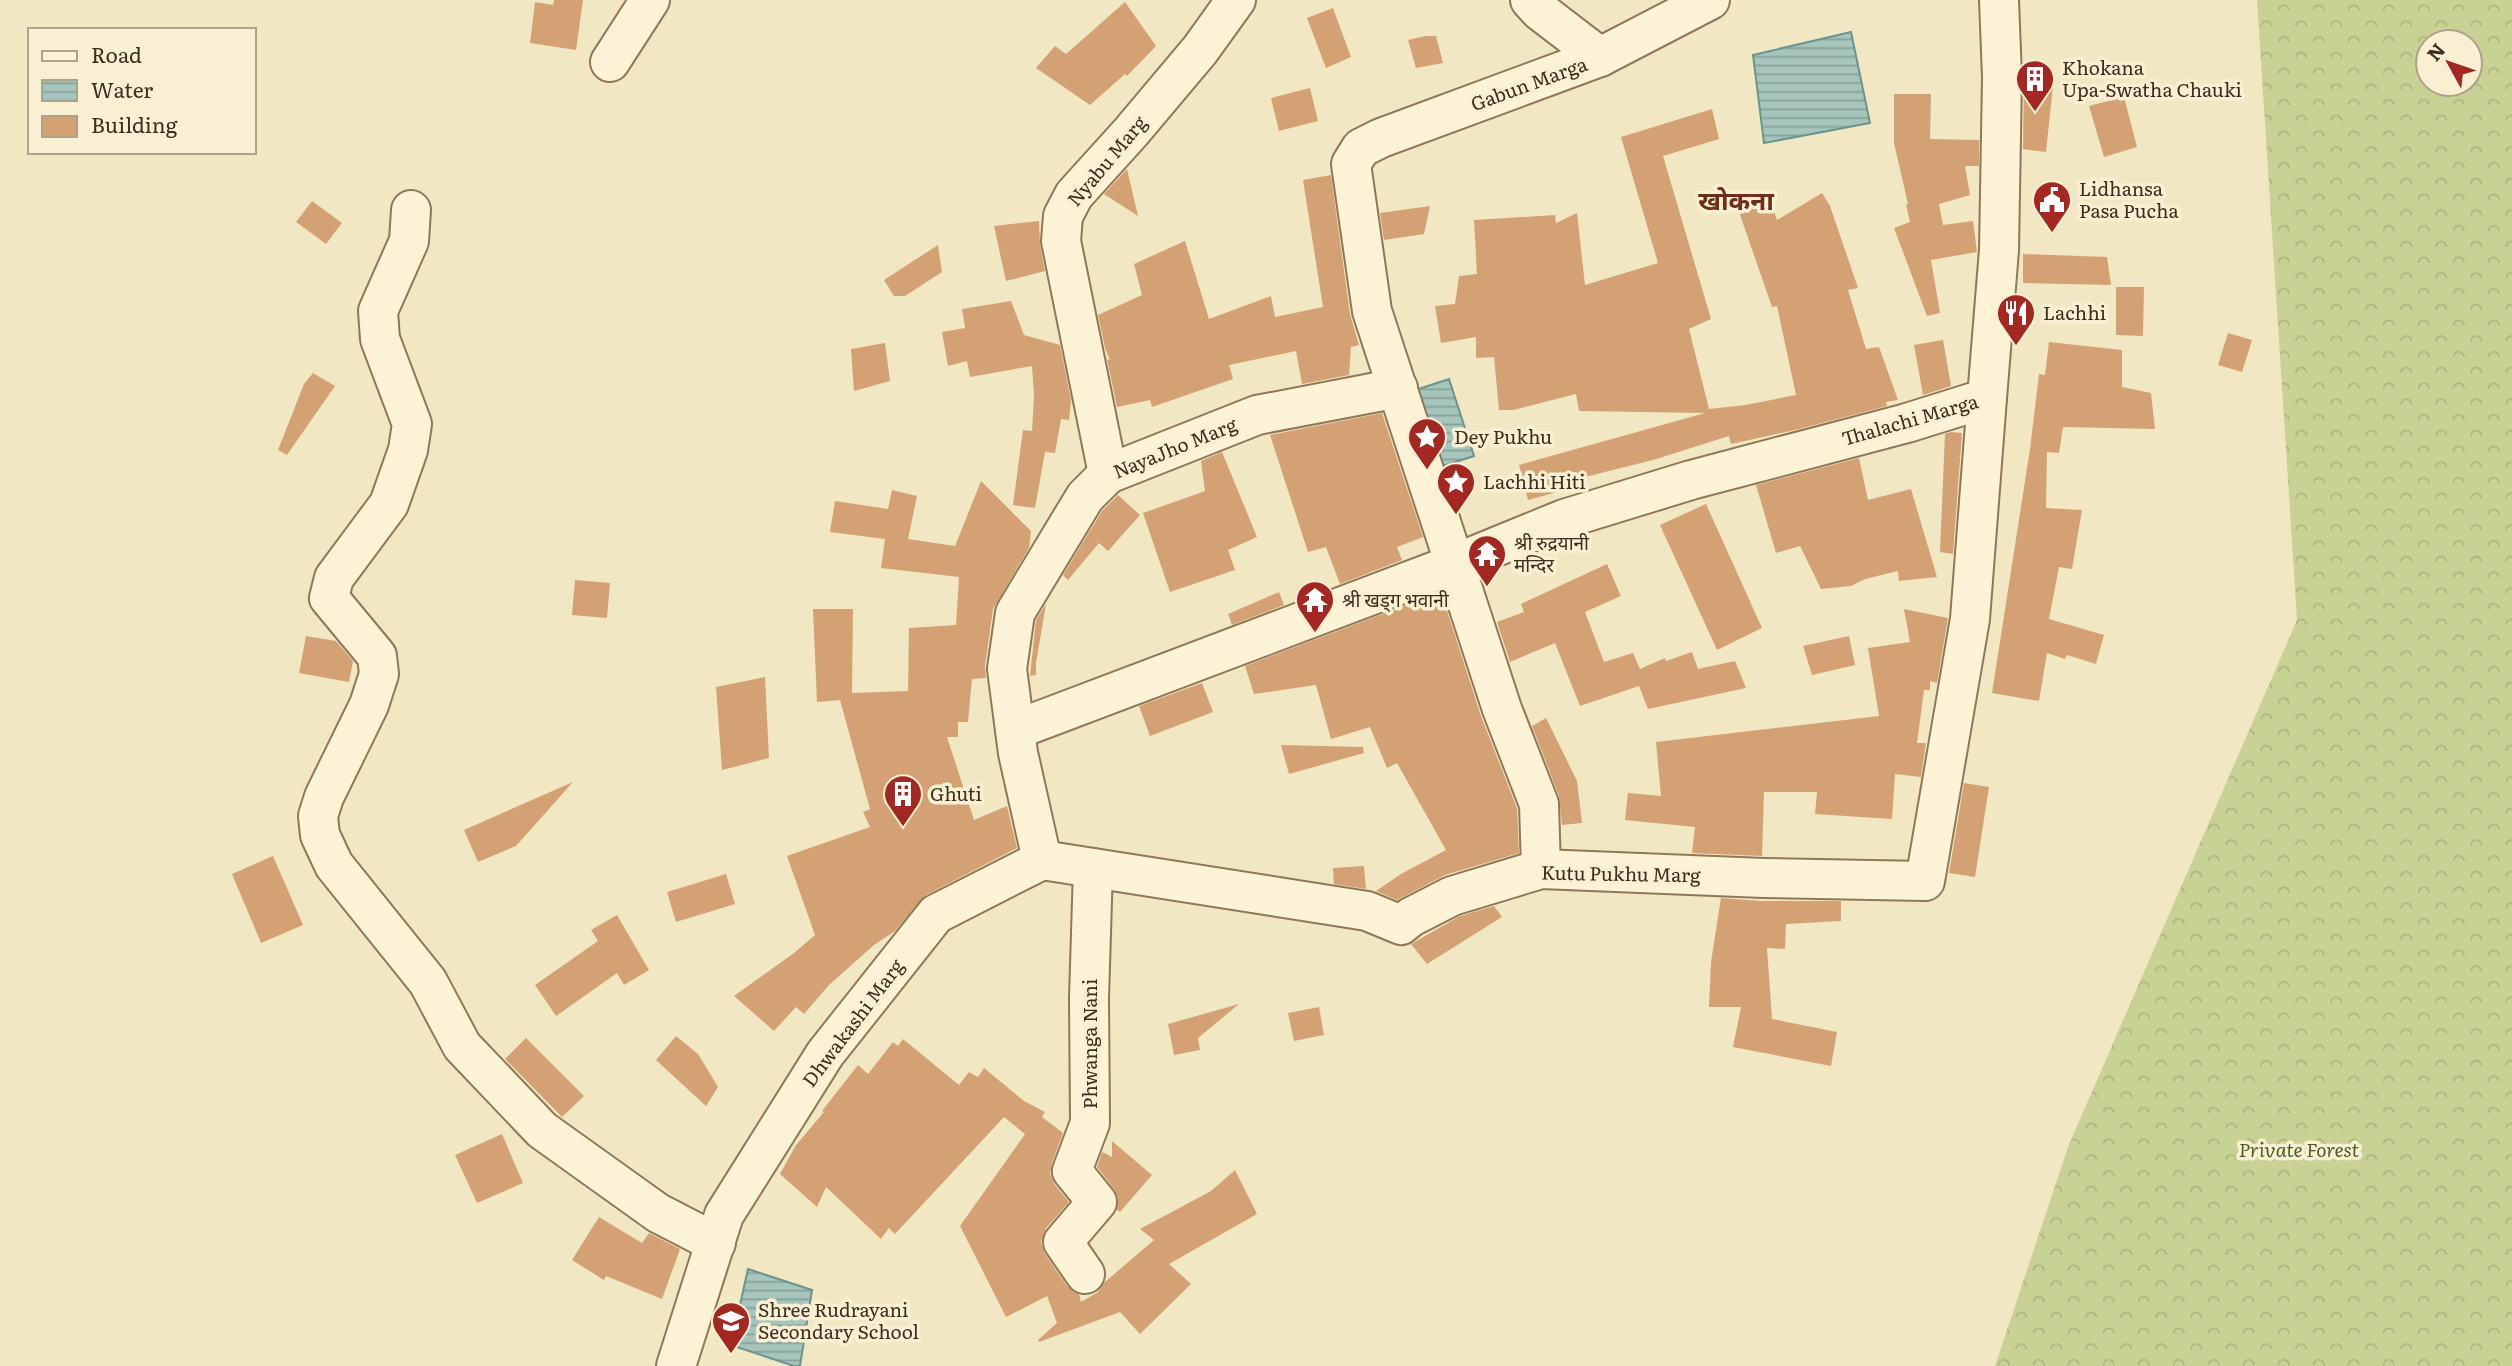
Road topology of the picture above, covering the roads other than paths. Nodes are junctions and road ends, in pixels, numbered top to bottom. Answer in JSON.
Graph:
{"nodes":[{"id":1,"x":650,"y":0,"type":"edge"},
{"id":2,"x":1236,"y":0,"type":"edge"},
{"id":3,"x":1530,"y":0,"type":"edge"},
{"id":4,"x":1710,"y":0,"type":"edge"},
{"id":5,"x":2000,"y":0,"type":"edge"},
{"id":6,"x":1600,"y":57,"type":"junction"},
{"id":7,"x":610,"y":62,"type":"dead end"},
{"id":8,"x":411,"y":210,"type":"dead end"},
{"id":9,"x":1398,"y":388,"type":"junction"},
{"id":10,"x":1987,"y":398,"type":"junction"},
{"id":11,"x":1108,"y":474,"type":"junction"},
{"id":12,"x":1454,"y":564,"type":"junction"},
{"id":13,"x":1015,"y":730,"type":"junction"},
{"id":14,"x":1042,"y":860,"type":"junction"},
{"id":15,"x":1093,"y":868,"type":"junction"},
{"id":16,"x":1541,"y":869,"type":"junction"},
{"id":17,"x":716,"y":1243,"type":"junction"},
{"id":18,"x":1085,"y":1273,"type":"dead end"},
{"id":19,"x":676,"y":1366,"type":"edge"}],
"edges":[{"from":1,"to":7,"type":"street"},
{"from":2,"to":11,"type":"street","name":"Nyabu Marg"},
{"from":3,"to":6,"type":"street"},
{"from":4,"to":6,"type":"street","name":"Gabun Marga"},
{"from":5,"to":10,"type":"street","name":"Thalachi Marga"},
{"from":6,"to":9,"type":"street","name":"Gabun Marga"},
{"from":8,"to":17,"type":"street"},
{"from":9,"to":11,"type":"street","name":"NayaJho Marg"},
{"from":9,"to":12,"type":"street"},
{"from":10,"to":12,"type":"street","name":"Thalachi Marga"},
{"from":10,"to":16,"type":"street","name":"Kutu Pukhu Marg"},
{"from":11,"to":13,"type":"street","name":"NayaJho Marg"},
{"from":12,"to":13,"type":"street","name":"Thalachi Marga"},
{"from":12,"to":16,"type":"street"},
{"from":13,"to":14,"type":"street"},
{"from":14,"to":15,"type":"street","name":"Kutu Pukhu Marg"},
{"from":14,"to":17,"type":"street","name":"Dhwakashi Marg"},
{"from":15,"to":16,"type":"street","name":"Kutu Pukhu Marg"},
{"from":15,"to":18,"type":"street","name":"Phwanga Nani"},
{"from":17,"to":19,"type":"street","name":"Dhwakashi Marg"}]}
